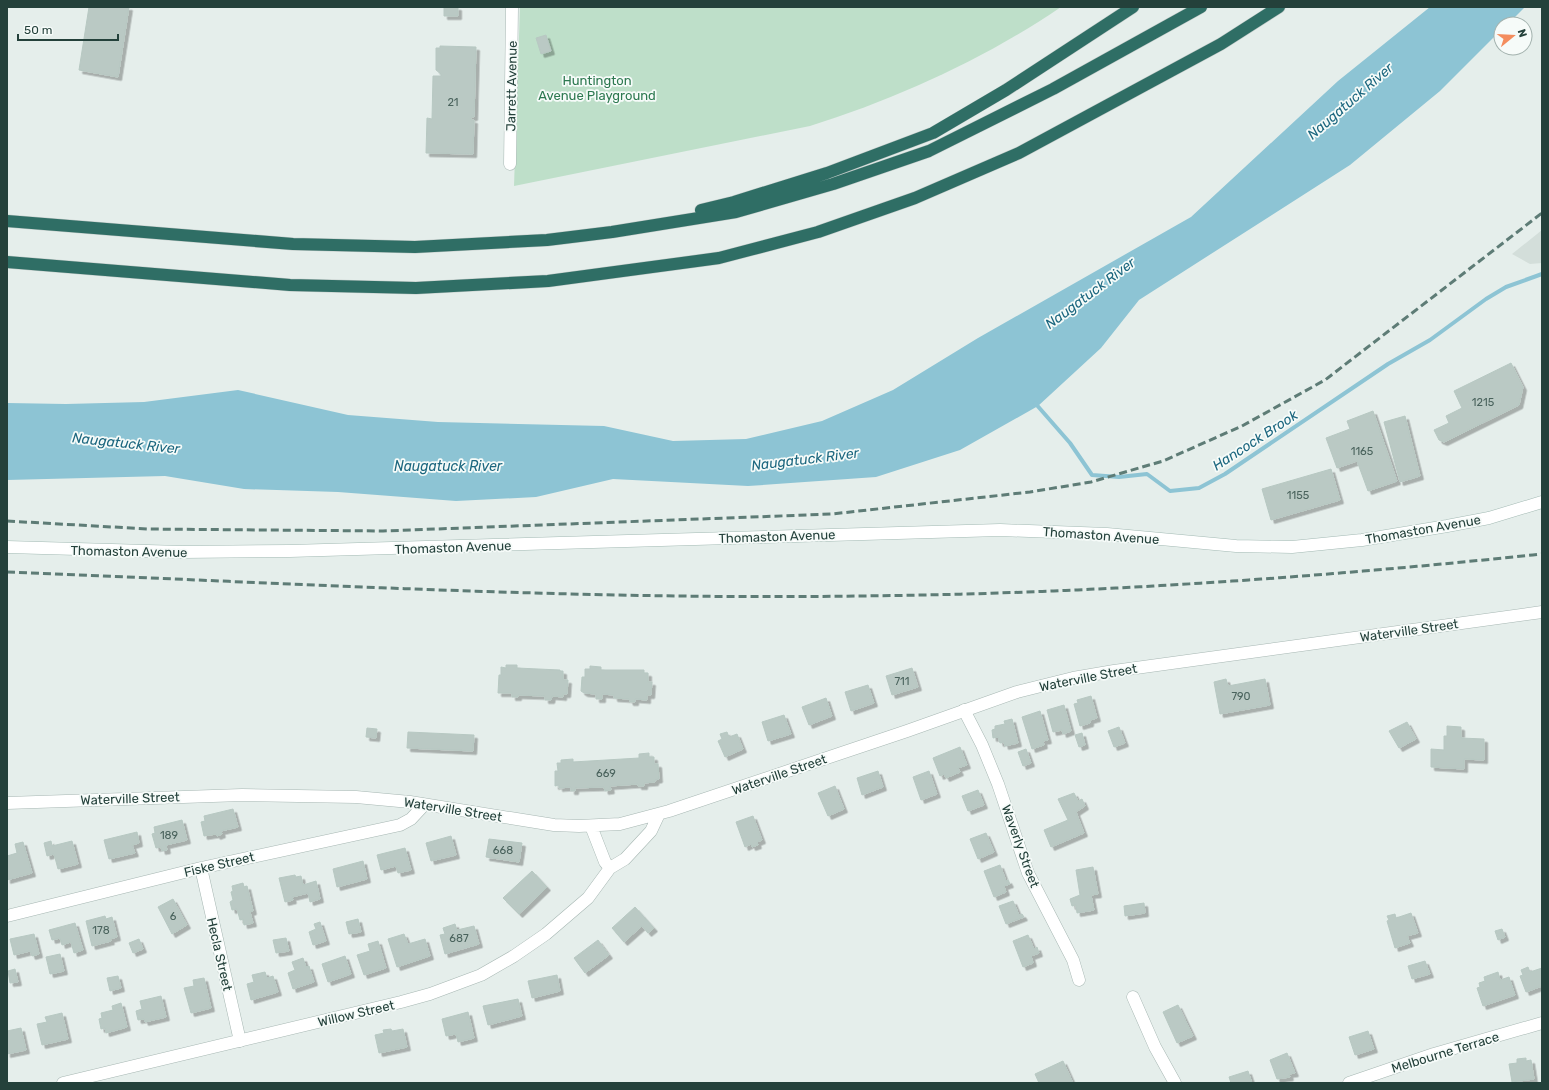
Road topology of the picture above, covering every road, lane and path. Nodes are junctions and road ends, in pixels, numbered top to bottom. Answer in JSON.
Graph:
{"nodes":[{"id":1,"x":512,"y":7,"type":"edge"},
{"id":2,"x":1133,"y":7,"type":"edge"},
{"id":3,"x":1201,"y":7,"type":"edge"},
{"id":4,"x":1279,"y":7,"type":"edge"},
{"id":5,"x":510,"y":164,"type":"dead end"},
{"id":6,"x":7,"y":221,"type":"edge"},
{"id":7,"x":612,"y":232,"type":"junction"},
{"id":8,"x":7,"y":262,"type":"edge"},
{"id":9,"x":1542,"y":502,"type":"edge"},
{"id":10,"x":7,"y":547,"type":"edge"},
{"id":11,"x":1542,"y":612,"type":"edge"},
{"id":12,"x":964,"y":710,"type":"junction"},
{"id":13,"x":7,"y":803,"type":"edge"},
{"id":14,"x":424,"y":805,"type":"junction"},
{"id":15,"x":658,"y":814,"type":"junction"},
{"id":16,"x":591,"y":826,"type":"junction"},
{"id":17,"x":200,"y":868,"type":"junction"},
{"id":18,"x":610,"y":868,"type":"junction"},
{"id":19,"x":7,"y":916,"type":"edge"},
{"id":20,"x":1079,"y":980,"type":"dead end"},
{"id":21,"x":1133,"y":997,"type":"dead end"},
{"id":22,"x":1542,"y":1023,"type":"edge"},
{"id":23,"x":240,"y":1041,"type":"junction"},
{"id":24,"x":68,"y":1082,"type":"edge"},
{"id":25,"x":1175,"y":1083,"type":"edge"},
{"id":26,"x":1349,"y":1083,"type":"edge"}],
"edges":[{"from":1,"to":5,"type":"street","name":"Jarrett Avenue"},
{"from":2,"to":7,"type":"highway"},
{"from":3,"to":7,"type":"highway"},
{"from":4,"to":8,"type":"highway"},
{"from":6,"to":7,"type":"highway"},
{"from":9,"to":10,"type":"street","name":"Thomaston Avenue"},
{"from":11,"to":12,"type":"street","name":"Waterville Street"},
{"from":12,"to":15,"type":"street","name":"Waterville Street"},
{"from":12,"to":20,"type":"street","name":"Waverly Street"},
{"from":13,"to":14,"type":"street","name":"Waterville Street"},
{"from":14,"to":16,"type":"street","name":"Waterville Street"},
{"from":14,"to":17,"type":"street","name":"Fiske Street"},
{"from":15,"to":16,"type":"street","name":"Waterville Street"},
{"from":15,"to":18,"type":"street","name":"Willow Street"},
{"from":16,"to":18,"type":"street"},
{"from":17,"to":19,"type":"street","name":"Fiske Street"},
{"from":17,"to":23,"type":"street","name":"Hecla Street"},
{"from":18,"to":23,"type":"street","name":"Willow Street"},
{"from":21,"to":25,"type":"street"},
{"from":22,"to":26,"type":"street","name":"Melbourne Terrace"},
{"from":23,"to":24,"type":"street","name":"Willow Street"}]}
